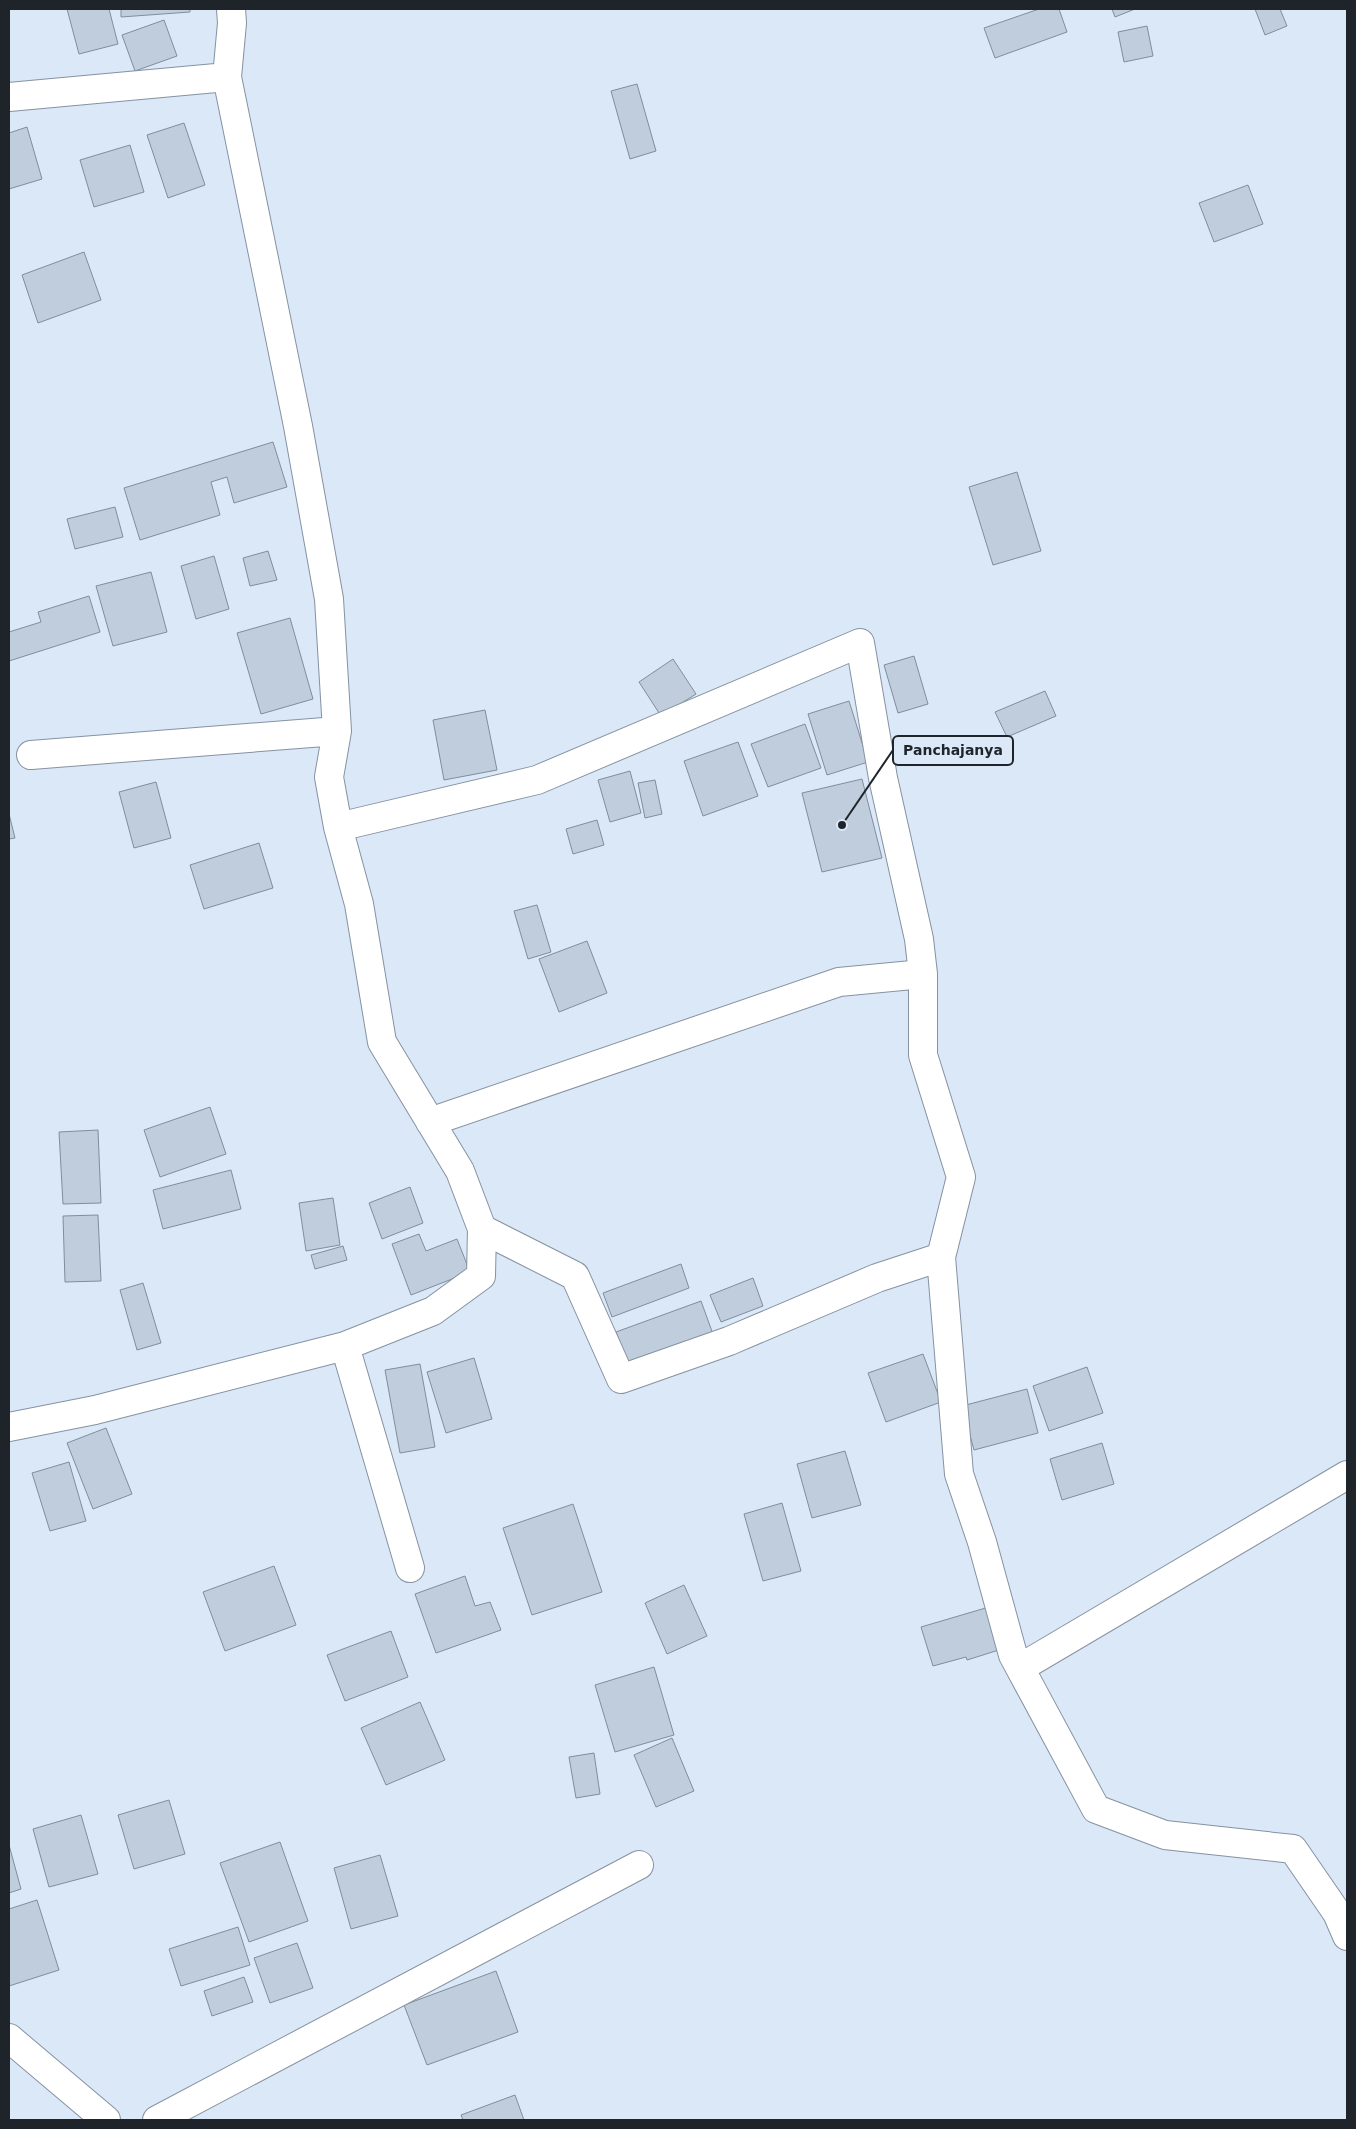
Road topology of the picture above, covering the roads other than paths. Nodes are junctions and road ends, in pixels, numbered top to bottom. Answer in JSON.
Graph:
{"nodes":[{"id":1,"x":231,"y":9,"type":"edge"},
{"id":2,"x":227,"y":78,"type":"junction"},
{"id":3,"x":9,"y":97,"type":"edge"},
{"id":4,"x":337,"y":731,"type":"junction"},
{"id":5,"x":30,"y":755,"type":"dead end"},
{"id":6,"x":338,"y":827,"type":"junction"},
{"id":7,"x":923,"y":974,"type":"junction"},
{"id":8,"x":430,"y":1122,"type":"junction"},
{"id":9,"x":482,"y":1229,"type":"junction"},
{"id":10,"x":941,"y":1257,"type":"junction"},
{"id":11,"x":345,"y":1346,"type":"junction"},
{"id":12,"x":9,"y":1427,"type":"edge"},
{"id":13,"x":1347,"y":1475,"type":"edge"},
{"id":14,"x":410,"y":1568,"type":"dead end"},
{"id":15,"x":1020,"y":1668,"type":"junction"},
{"id":16,"x":639,"y":1864,"type":"dead end"},
{"id":17,"x":1347,"y":1936,"type":"edge"},
{"id":18,"x":9,"y":2038,"type":"edge"},
{"id":19,"x":106,"y":2120,"type":"edge"},
{"id":20,"x":157,"y":2120,"type":"edge"}],
"edges":[{"from":1,"to":2,"type":"street"},
{"from":2,"to":3,"type":"street"},
{"from":2,"to":4,"type":"street"},
{"from":4,"to":5,"type":"street"},
{"from":4,"to":6,"type":"street"},
{"from":6,"to":7,"type":"street"},
{"from":6,"to":8,"type":"street"},
{"from":7,"to":8,"type":"street"},
{"from":7,"to":10,"type":"street"},
{"from":8,"to":9,"type":"street"},
{"from":9,"to":10,"type":"street"},
{"from":9,"to":11,"type":"street"},
{"from":10,"to":15,"type":"street"},
{"from":11,"to":12,"type":"street"},
{"from":11,"to":14,"type":"street"},
{"from":13,"to":15,"type":"street"},
{"from":15,"to":17,"type":"street"},
{"from":16,"to":20,"type":"street"},
{"from":18,"to":19,"type":"street"}]}
